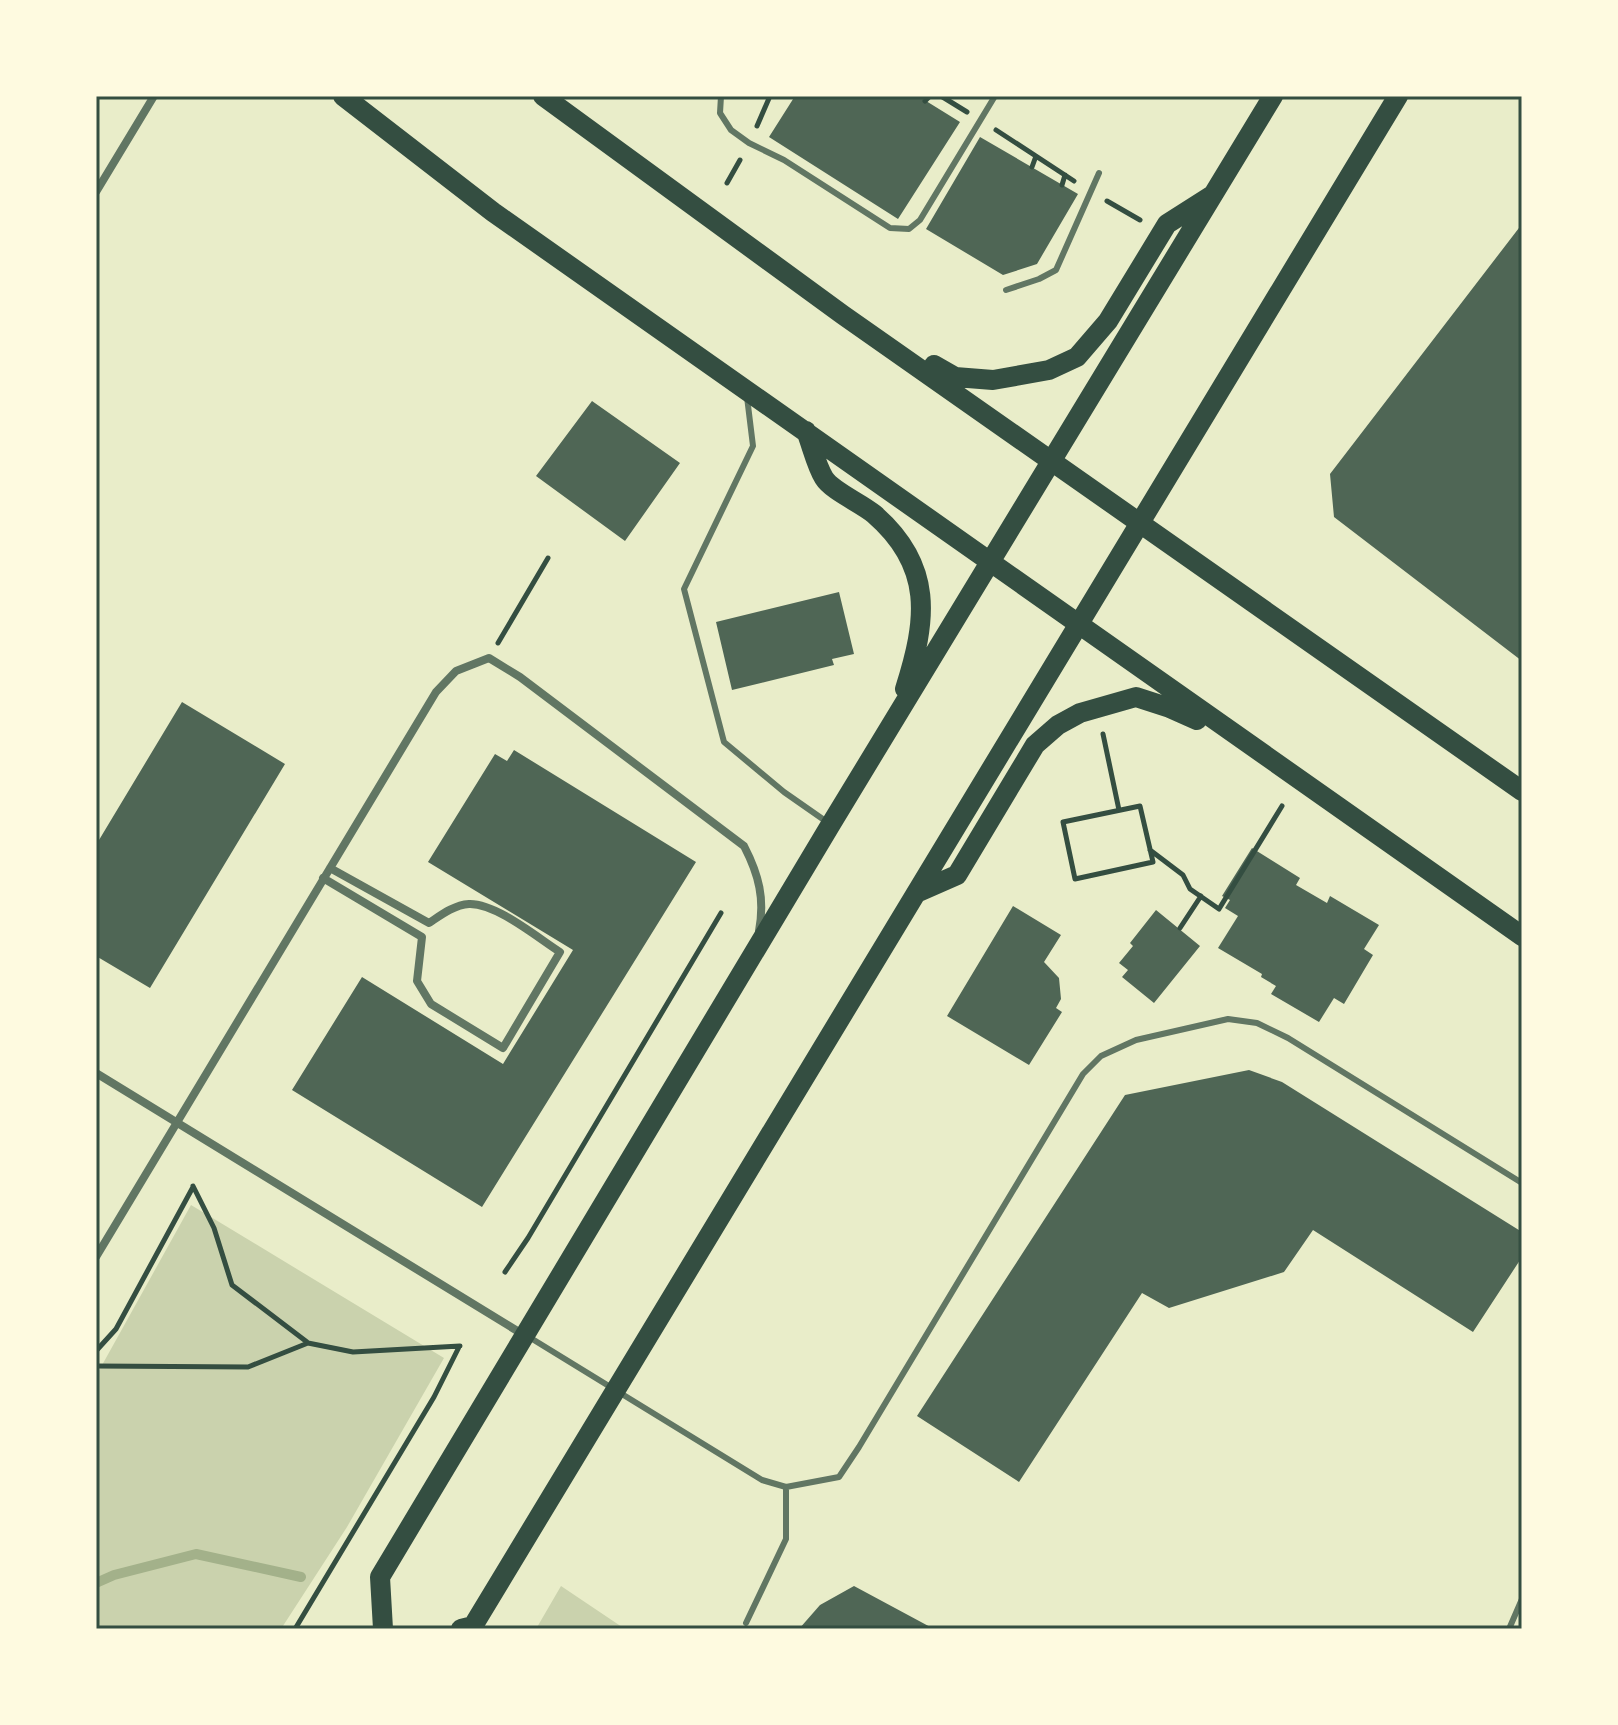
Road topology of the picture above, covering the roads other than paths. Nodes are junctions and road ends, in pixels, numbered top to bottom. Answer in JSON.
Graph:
{"nodes":[{"id":1,"x":154,"y":96,"type":"edge"},
{"id":2,"x":343,"y":96,"type":"edge"},
{"id":3,"x":543,"y":96,"type":"edge"},
{"id":4,"x":721,"y":96,"type":"edge"},
{"id":5,"x":995,"y":96,"type":"edge"},
{"id":6,"x":1273,"y":96,"type":"edge"},
{"id":7,"x":1398,"y":96,"type":"edge"},
{"id":8,"x":1099,"y":173,"type":"dead end"},
{"id":9,"x":96,"y":192,"type":"edge"},
{"id":10,"x":1214,"y":193,"type":"junction"},
{"id":11,"x":1006,"y":290,"type":"dead end"},
{"id":12,"x":843,"y":315,"type":"junction"},
{"id":13,"x":746,"y":389,"type":"junction"},
{"id":14,"x":806,"y":431,"type":"junction"},
{"id":15,"x":1052,"y":462,"type":"junction"},
{"id":16,"x":1140,"y":523,"type":"junction"},
{"id":17,"x":991,"y":562,"type":"junction"},
{"id":18,"x":1079,"y":624,"type":"junction"},
{"id":19,"x":894,"y":723,"type":"junction"},
{"id":20,"x":1265,"y":757,"type":"junction"},
{"id":21,"x":1522,"y":791,"type":"edge"},
{"id":22,"x":831,"y":824,"type":"junction"},
{"id":23,"x":330,"y":868,"type":"junction"},
{"id":24,"x":323,"y":878,"type":"junction"},
{"id":25,"x":916,"y":893,"type":"junction"},
{"id":26,"x":1522,"y":936,"type":"edge"},
{"id":27,"x":754,"y":955,"type":"junction"},
{"id":28,"x":96,"y":1073,"type":"edge"},
{"id":29,"x":176,"y":1121,"type":"junction"},
{"id":30,"x":1522,"y":1183,"type":"edge"},
{"id":31,"x":96,"y":1257,"type":"edge"},
{"id":32,"x":524,"y":1335,"type":"junction"},
{"id":33,"x":616,"y":1391,"type":"junction"},
{"id":34,"x":786,"y":1487,"type":"junction"},
{"id":35,"x":1522,"y":1599,"type":"edge"},
{"id":36,"x":746,"y":1623,"type":"dead end"},
{"id":37,"x":383,"y":1629,"type":"edge"},
{"id":38,"x":461,"y":1629,"type":"edge"},
{"id":39,"x":1509,"y":1629,"type":"edge"}],
"edges":[{"from":1,"to":9,"type":"street"},
{"from":2,"to":13,"type":"main road"},
{"from":3,"to":12,"type":"main road"},
{"from":4,"to":5,"type":"lane"},
{"from":6,"to":10,"type":"main road"},
{"from":7,"to":16,"type":"main road"},
{"from":8,"to":11,"type":"lane"},
{"from":10,"to":12,"type":"main road"},
{"from":10,"to":15,"type":"main road"},
{"from":12,"to":15,"type":"main road"},
{"from":13,"to":14,"type":"main road"},
{"from":13,"to":22,"type":"lane"},
{"from":14,"to":17,"type":"main road"},
{"from":14,"to":19,"type":"main road"},
{"from":15,"to":16,"type":"main road"},
{"from":15,"to":17,"type":"main road"},
{"from":16,"to":18,"type":"main road"},
{"from":16,"to":21,"type":"main road"},
{"from":17,"to":18,"type":"main road"},
{"from":17,"to":19,"type":"main road"},
{"from":18,"to":20,"type":"main road"},
{"from":18,"to":25,"type":"main road"},
{"from":19,"to":22,"type":"main road"},
{"from":20,"to":25,"type":"main road"},
{"from":20,"to":26,"type":"main road"},
{"from":22,"to":27,"type":"main road"},
{"from":23,"to":24,"type":"street"},
{"from":23,"to":24,"type":"street"},
{"from":23,"to":27,"type":"street"},
{"from":24,"to":29,"type":"street"},
{"from":25,"to":33,"type":"main road"},
{"from":27,"to":32,"type":"main road"},
{"from":28,"to":29,"type":"street"},
{"from":29,"to":31,"type":"street"},
{"from":29,"to":32,"type":"street"},
{"from":30,"to":34,"type":"lane"},
{"from":32,"to":33,"type":"lane"},
{"from":32,"to":37,"type":"main road"},
{"from":33,"to":34,"type":"lane"},
{"from":33,"to":38,"type":"main road"},
{"from":34,"to":36,"type":"lane"},
{"from":35,"to":39,"type":"lane"}]}
